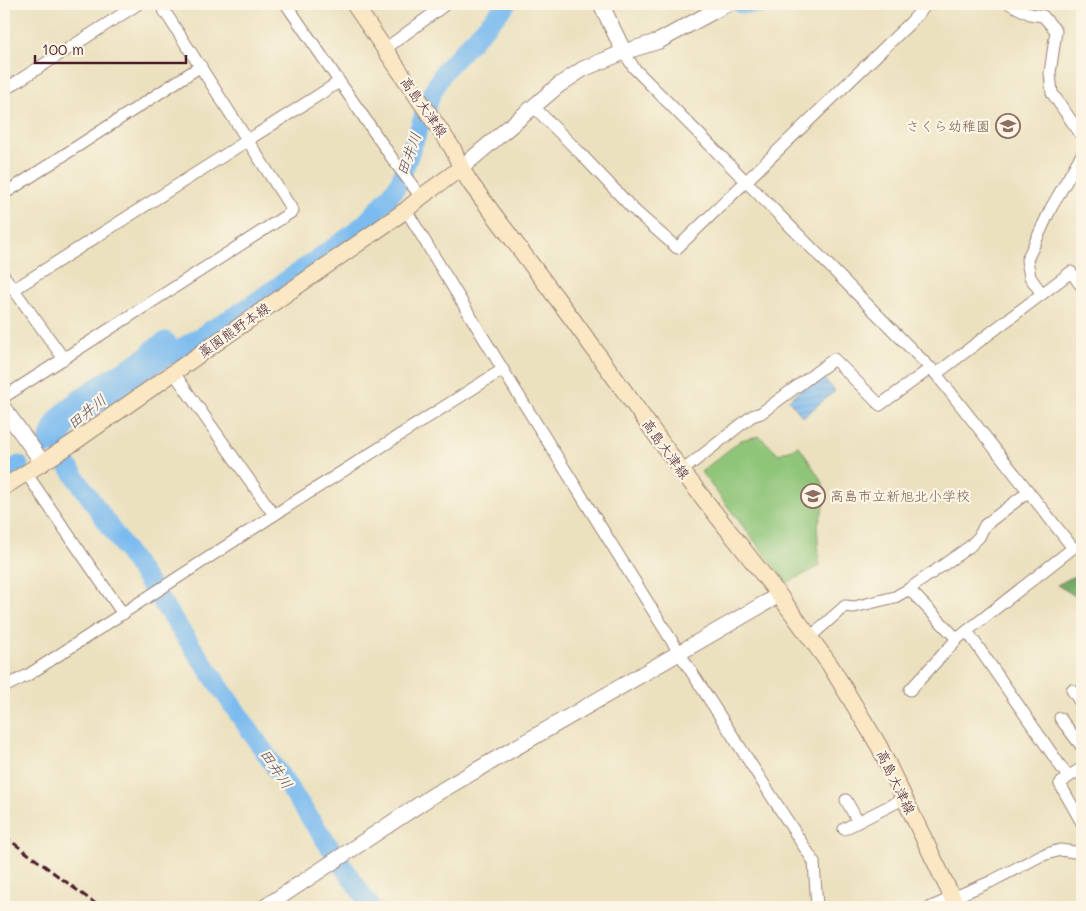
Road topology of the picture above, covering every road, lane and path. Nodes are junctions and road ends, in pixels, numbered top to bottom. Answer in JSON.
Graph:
{"nodes":[{"id":1,"x":138,"y":4,"type":"edge"},
{"id":2,"x":160,"y":4,"type":"edge"},
{"id":3,"x":286,"y":4,"type":"edge"},
{"id":4,"x":354,"y":4,"type":"edge"},
{"id":5,"x":446,"y":4,"type":"edge"},
{"id":6,"x":601,"y":4,"type":"edge"},
{"id":7,"x":727,"y":4,"type":"edge"},
{"id":8,"x":927,"y":4,"type":"edge"},
{"id":9,"x":1010,"y":4,"type":"edge"},
{"id":10,"x":385,"y":49,"type":"junction"},
{"id":11,"x":624,"y":52,"type":"junction"},
{"id":12,"x":201,"y":66,"type":"junction"},
{"id":13,"x":339,"y":82,"type":"junction"},
{"id":14,"x":4,"y":90,"type":"edge"},
{"id":15,"x":534,"y":107,"type":"junction"},
{"id":16,"x":1082,"y":136,"type":"edge"},
{"id":17,"x":248,"y":141,"type":"junction"},
{"id":18,"x":1082,"y":154,"type":"edge"},
{"id":19,"x":460,"y":168,"type":"junction"},
{"id":20,"x":747,"y":181,"type":"junction"},
{"id":21,"x":4,"y":194,"type":"edge"},
{"id":22,"x":421,"y":197,"type":"junction"},
{"id":23,"x":406,"y":210,"type":"junction"},
{"id":24,"x":4,"y":276,"type":"edge"},
{"id":25,"x":1082,"y":287,"type":"edge"},
{"id":26,"x":13,"y":290,"type":"junction"},
{"id":27,"x":1042,"y":294,"type":"junction"},
{"id":28,"x":64,"y":359,"type":"junction"},
{"id":29,"x":502,"y":370,"type":"junction"},
{"id":30,"x":934,"y":371,"type":"junction"},
{"id":31,"x":174,"y":373,"type":"junction"},
{"id":32,"x":4,"y":397,"type":"edge"},
{"id":33,"x":4,"y":409,"type":"edge"},
{"id":34,"x":48,"y":460,"type":"junction"},
{"id":35,"x":682,"y":471,"type":"junction"},
{"id":36,"x":26,"y":473,"type":"junction"},
{"id":37,"x":4,"y":487,"type":"edge"},
{"id":38,"x":1028,"y":492,"type":"junction"},
{"id":39,"x":274,"y":515,"type":"junction"},
{"id":40,"x":909,"y":589,"type":"junction"},
{"id":41,"x":779,"y":595,"type":"junction"},
{"id":42,"x":123,"y":614,"type":"junction"},
{"id":43,"x":967,"y":631,"type":"junction"},
{"id":44,"x":810,"y":637,"type":"junction"},
{"id":45,"x":957,"y":639,"type":"junction"},
{"id":46,"x":680,"y":654,"type":"junction"},
{"id":47,"x":4,"y":686,"type":"edge"},
{"id":48,"x":910,"y":690,"type":"dead end"},
{"id":49,"x":1072,"y":690,"type":"dead end"},
{"id":50,"x":1082,"y":705,"type":"edge"},
{"id":51,"x":1060,"y":718,"type":"dead end"},
{"id":52,"x":1082,"y":747,"type":"edge"},
{"id":53,"x":1082,"y":768,"type":"edge"},
{"id":54,"x":1068,"y":778,"type":"junction"},
{"id":55,"x":905,"y":798,"type":"junction"},
{"id":56,"x":846,"y":800,"type":"dead end"},
{"id":57,"x":858,"y":822,"type":"junction"},
{"id":58,"x":1082,"y":823,"type":"edge"},
{"id":59,"x":844,"y":829,"type":"dead end"},
{"id":60,"x":1082,"y":853,"type":"edge"},
{"id":61,"x":955,"y":902,"type":"edge"},
{"id":62,"x":265,"y":907,"type":"edge"},
{"id":63,"x":817,"y":907,"type":"edge"},
{"id":64,"x":931,"y":907,"type":"edge"}],
"edges":[{"from":1,"to":14,"type":"street"},
{"from":2,"to":12,"type":"street"},
{"from":3,"to":13,"type":"street"},
{"from":4,"to":10,"type":"main road","name":"高島大津線"},
{"from":5,"to":10,"type":"street"},
{"from":6,"to":11,"type":"street"},
{"from":7,"to":11,"type":"street"},
{"from":8,"to":20,"type":"street"},
{"from":9,"to":16,"type":"street"},
{"from":10,"to":19,"type":"main road","name":"高島大津線"},
{"from":11,"to":15,"type":"street"},
{"from":11,"to":20,"type":"street"},
{"from":12,"to":17,"type":"street"},
{"from":12,"to":21,"type":"street"},
{"from":13,"to":17,"type":"street"},
{"from":13,"to":22,"type":"street"},
{"from":15,"to":19,"type":"street"},
{"from":15,"to":20,"type":"street"},
{"from":17,"to":26,"type":"street"},
{"from":17,"to":28,"type":"street"},
{"from":18,"to":27,"type":"street"},
{"from":19,"to":22,"type":"main road","name":"藁園熊野本線"},
{"from":19,"to":35,"type":"main road","name":"高島大津線"},
{"from":20,"to":30,"type":"street"},
{"from":22,"to":23,"type":"main road","name":"藁園熊野本線"},
{"from":23,"to":29,"type":"street"},
{"from":23,"to":31,"type":"main road","name":"藁園熊野本線"},
{"from":24,"to":26,"type":"street"},
{"from":25,"to":27,"type":"street"},
{"from":26,"to":28,"type":"street"},
{"from":27,"to":30,"type":"street"},
{"from":28,"to":32,"type":"street"},
{"from":29,"to":39,"type":"street"},
{"from":29,"to":46,"type":"street"},
{"from":30,"to":35,"type":"street"},
{"from":30,"to":38,"type":"street"},
{"from":31,"to":34,"type":"main road","name":"藁園熊野本線"},
{"from":31,"to":39,"type":"street"},
{"from":33,"to":34,"type":"street"},
{"from":34,"to":36,"type":"main road","name":"藁園熊野本線"},
{"from":35,"to":41,"type":"main road","name":"高島大津線"},
{"from":36,"to":37,"type":"main road","name":"藁園熊野本線"},
{"from":36,"to":42,"type":"street"},
{"from":38,"to":40,"type":"street"},
{"from":38,"to":43,"type":"street"},
{"from":39,"to":42,"type":"street"},
{"from":40,"to":44,"type":"street"},
{"from":40,"to":45,"type":"street"},
{"from":41,"to":44,"type":"main road","name":"高島大津線"},
{"from":41,"to":46,"type":"street"},
{"from":42,"to":47,"type":"street"},
{"from":43,"to":45,"type":"street"},
{"from":43,"to":54,"type":"street"},
{"from":44,"to":55,"type":"main road","name":"高島大津線"},
{"from":45,"to":48,"type":"street"},
{"from":46,"to":62,"type":"street"},
{"from":46,"to":63,"type":"street"},
{"from":49,"to":50,"type":"street"},
{"from":51,"to":52,"type":"street"},
{"from":53,"to":54,"type":"street"},
{"from":54,"to":58,"type":"street"},
{"from":55,"to":57,"type":"street"},
{"from":55,"to":61,"type":"main road","name":"高島大津線"},
{"from":56,"to":57,"type":"street"},
{"from":57,"to":59,"type":"street"},
{"from":60,"to":61,"type":"street"},
{"from":61,"to":64,"type":"street"}]}
